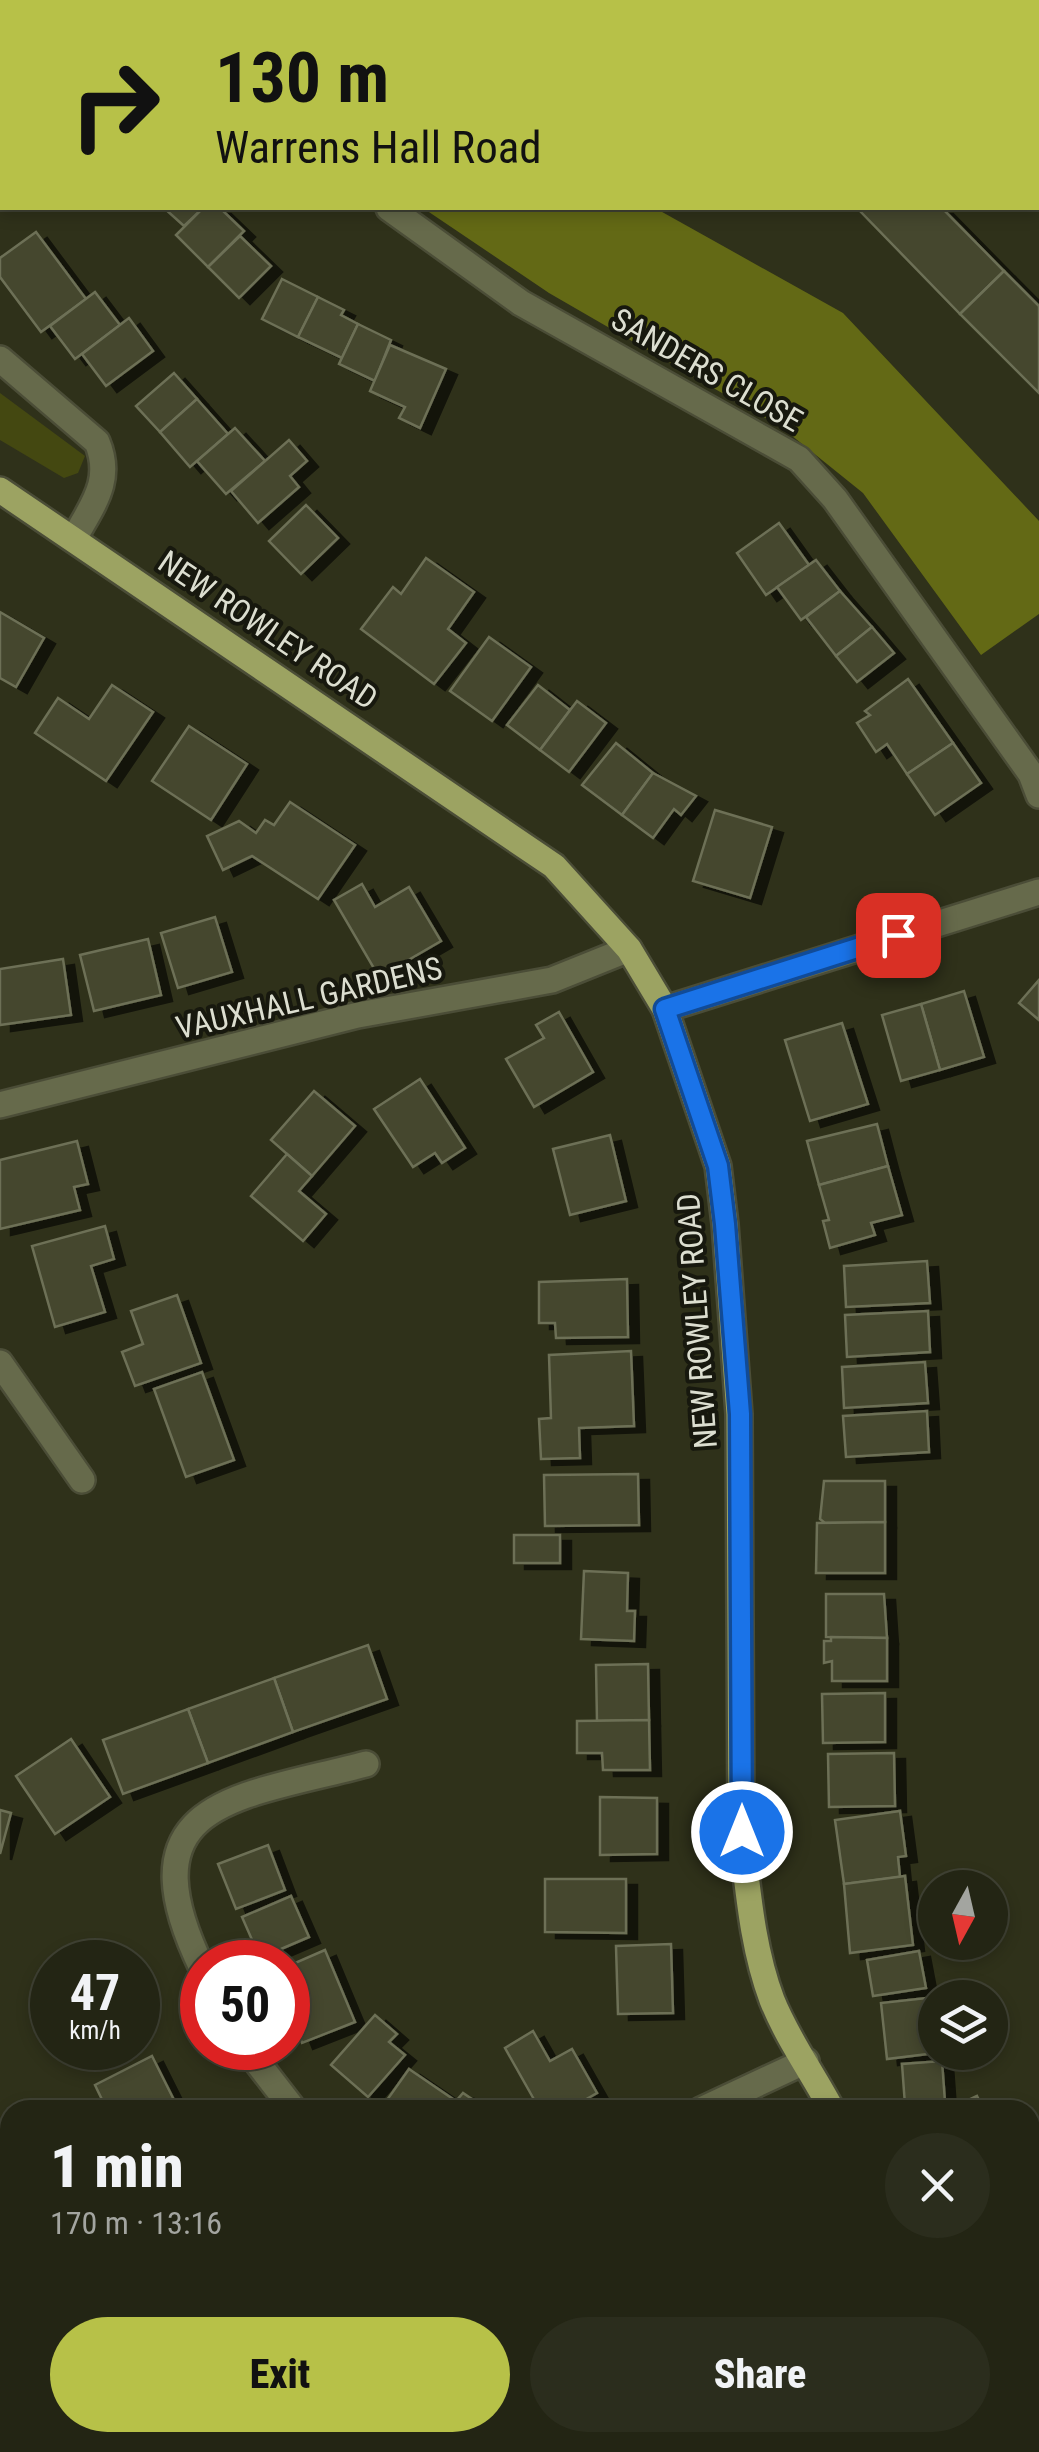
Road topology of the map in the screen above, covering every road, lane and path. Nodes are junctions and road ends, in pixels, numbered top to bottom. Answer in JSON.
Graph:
{"nodes":[{"id":1,"x":393,"y":210,"type":"edge"},
{"id":2,"x":0,"y":359,"type":"edge"},
{"id":3,"x":0,"y":490,"type":"edge"},
{"id":4,"x":75,"y":538,"type":"junction"},
{"id":5,"x":1039,"y":795,"type":"edge"},
{"id":6,"x":1039,"y":892,"type":"edge"},
{"id":7,"x":629,"y":949,"type":"junction"},
{"id":8,"x":665,"y":1009,"type":"junction"},
{"id":9,"x":0,"y":1105,"type":"edge"},
{"id":10,"x":0,"y":1363,"type":"edge"},
{"id":11,"x":82,"y":1480,"type":"dead end"},
{"id":12,"x":366,"y":1764,"type":"dead end"},
{"id":13,"x":189,"y":1940,"type":"edge"},
{"id":14,"x":806,"y":2061,"type":"junction"},
{"id":15,"x":263,"y":2070,"type":"edge"},
{"id":16,"x":286,"y":2100,"type":"edge"},
{"id":17,"x":722,"y":2100,"type":"edge"},
{"id":18,"x":827,"y":2100,"type":"edge"}],
"edges":[{"from":1,"to":5,"type":"street","name":"SANDERS CLOSE"},
{"from":2,"to":4,"type":"street"},
{"from":3,"to":4,"type":"main road","name":"NEW ROWLEY ROAD"},
{"from":4,"to":7,"type":"main road","name":"NEW ROWLEY ROAD"},
{"from":6,"to":8,"type":"street"},
{"from":7,"to":8,"type":"main road","name":"NEW ROWLEY ROAD"},
{"from":7,"to":9,"type":"street","name":"VAUXHALL GARDENS"},
{"from":8,"to":14,"type":"main road","name":"NEW ROWLEY ROAD"},
{"from":10,"to":11,"type":"street"},
{"from":12,"to":13,"type":"street"},
{"from":14,"to":17,"type":"street"},
{"from":14,"to":18,"type":"main road","name":"NEW ROWLEY ROAD"},
{"from":15,"to":16,"type":"street"}]}
